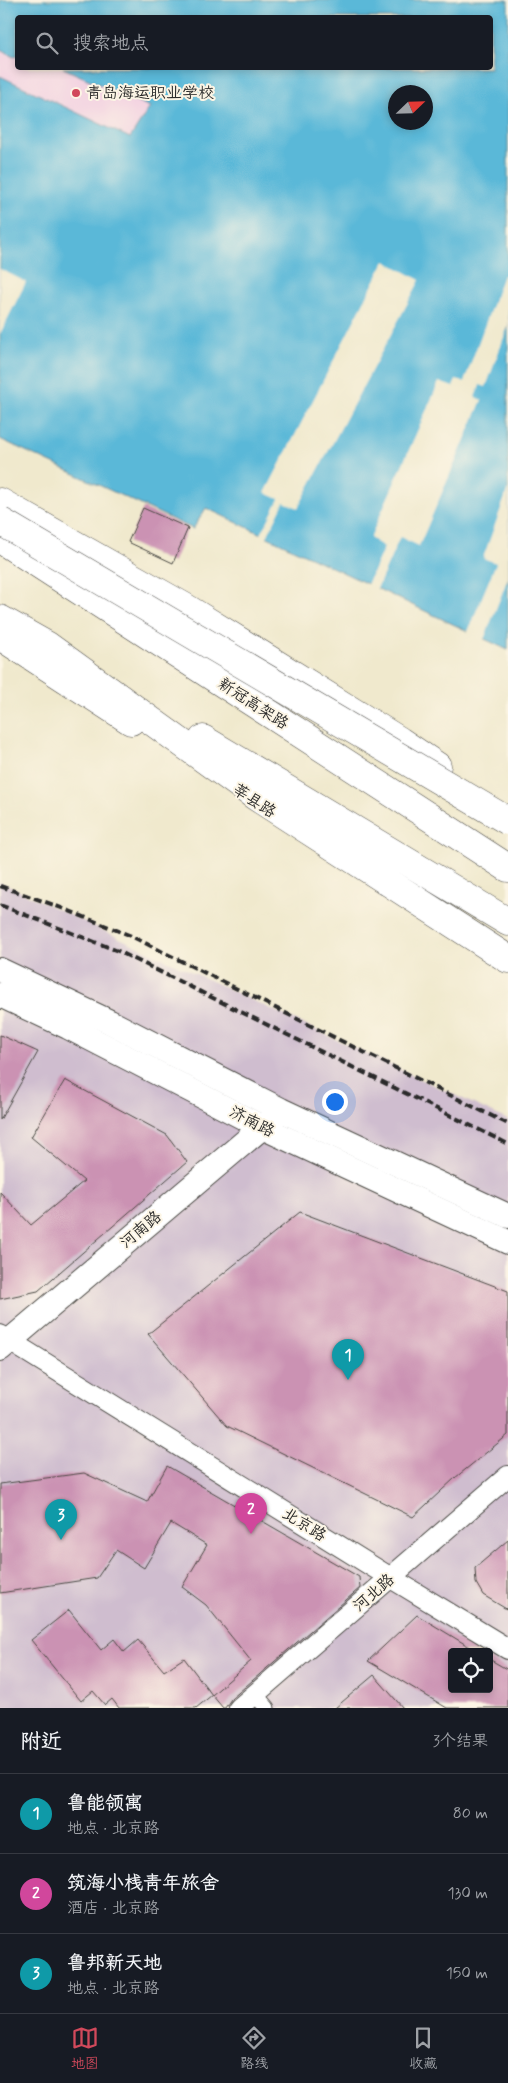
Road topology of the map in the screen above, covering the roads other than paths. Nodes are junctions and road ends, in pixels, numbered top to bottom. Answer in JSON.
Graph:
{"nodes":[{"id":1,"x":0,"y":502,"type":"edge"},
{"id":2,"x":0,"y":521,"type":"edge"},
{"id":3,"x":0,"y":539,"type":"edge"},
{"id":4,"x":0,"y":613,"type":"edge"},
{"id":5,"x":0,"y":619,"type":"edge"},
{"id":6,"x":0,"y":636,"type":"edge"},
{"id":7,"x":48,"y":646,"type":"junction"},
{"id":8,"x":508,"y":814,"type":"edge"},
{"id":9,"x":508,"y":821,"type":"edge"},
{"id":10,"x":508,"y":868,"type":"edge"},
{"id":11,"x":508,"y":922,"type":"edge"},
{"id":12,"x":508,"y":959,"type":"edge"},
{"id":13,"x":508,"y":966,"type":"edge"},
{"id":14,"x":0,"y":970,"type":"edge"},
{"id":15,"x":0,"y":995,"type":"edge"},
{"id":16,"x":281,"y":1110,"type":"junction"},
{"id":17,"x":262,"y":1127,"type":"junction"},
{"id":18,"x":508,"y":1216,"type":"edge"},
{"id":19,"x":508,"y":1242,"type":"edge"},
{"id":20,"x":3,"y":1342,"type":"edge"},
{"id":21,"x":508,"y":1476,"type":"edge"},
{"id":22,"x":391,"y":1578,"type":"junction"},
{"id":23,"x":508,"y":1648,"type":"edge"},
{"id":24,"x":261,"y":1701,"type":"edge"},
{"id":25,"x":239,"y":1708,"type":"edge"}],
"edges":[{"from":1,"to":8,"type":"main road"},
{"from":2,"to":9,"type":"main road","bridge":true},
{"from":3,"to":10,"type":"main road","name":"新冠高架路"},
{"from":4,"to":7,"type":"main road"},
{"from":5,"to":7,"type":"main road"},
{"from":6,"to":13,"type":"main road","name":"莘县路"},
{"from":7,"to":11,"type":"main road"},
{"from":7,"to":12,"type":"main road"},
{"from":14,"to":16,"type":"street","name":"济南路"},
{"from":15,"to":17,"type":"street","name":"济南路"},
{"from":16,"to":17,"type":"street","name":"河南路"},
{"from":16,"to":18,"type":"street","name":"济南路"},
{"from":17,"to":19,"type":"street","name":"济南路"},
{"from":17,"to":20,"type":"street","name":"河南路"},
{"from":20,"to":22,"type":"street","name":"北京路"},
{"from":21,"to":22,"type":"street","name":"河北路"},
{"from":22,"to":23,"type":"street","name":"北京路"},
{"from":22,"to":24,"type":"street","name":"河北路"},
{"from":24,"to":25,"type":"street","name":"河北路"}]}
